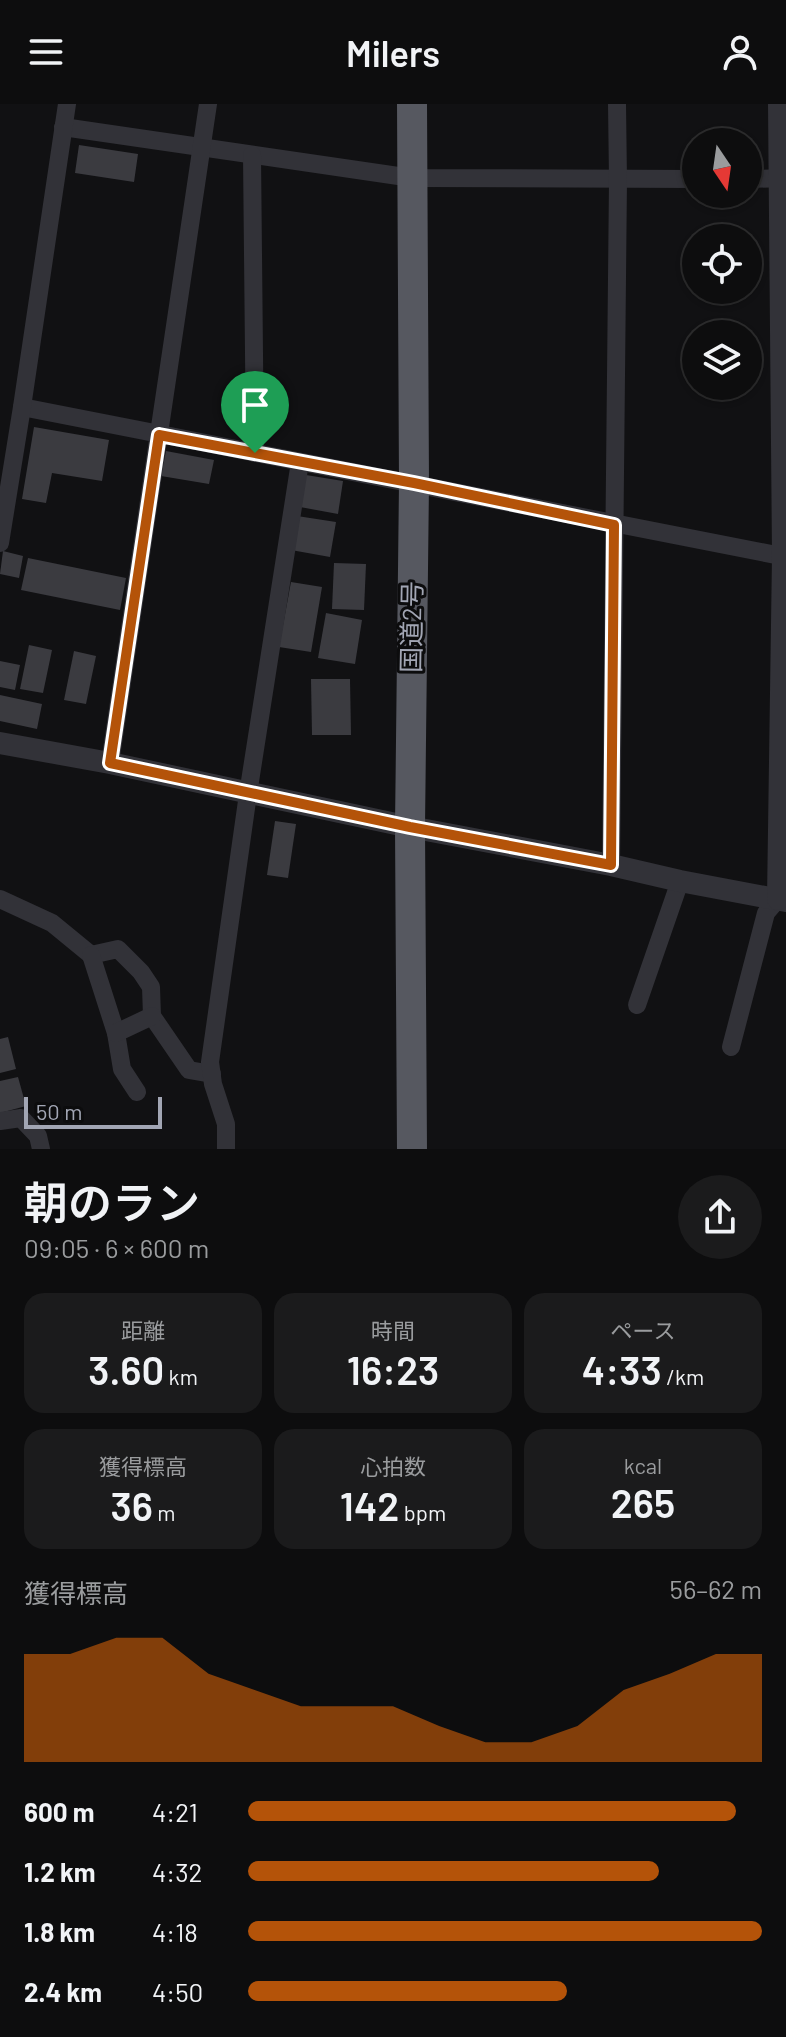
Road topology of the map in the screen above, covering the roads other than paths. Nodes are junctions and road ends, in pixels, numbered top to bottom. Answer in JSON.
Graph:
{"nodes":[{"id":1,"x":67,"y":104,"type":"edge"},
{"id":2,"x":208,"y":104,"type":"edge"},
{"id":3,"x":412,"y":104,"type":"edge"},
{"id":4,"x":617,"y":104,"type":"edge"},
{"id":5,"x":779,"y":104,"type":"edge"},
{"id":6,"x":63,"y":127,"type":"junction"},
{"id":7,"x":203,"y":147,"type":"junction"},
{"id":8,"x":252,"y":155,"type":"junction"},
{"id":9,"x":412,"y":178,"type":"junction"},
{"id":10,"x":783,"y":178,"type":"edge"},
{"id":11,"x":682,"y":179,"type":"edge"},
{"id":12,"x":762,"y":179,"type":"edge"},
{"id":13,"x":618,"y":180,"type":"junction"},
{"id":14,"x":22,"y":407,"type":"junction"},
{"id":15,"x":159,"y":435,"type":"junction"},
{"id":16,"x":255,"y":453,"type":"junction"},
{"id":17,"x":300,"y":462,"type":"junction"},
{"id":18,"x":414,"y":483,"type":"junction"},
{"id":19,"x":614,"y":525,"type":"junction"},
{"id":20,"x":0,"y":543,"type":"edge"},
{"id":21,"x":784,"y":556,"type":"edge"},
{"id":22,"x":783,"y":706,"type":"edge"},
{"id":23,"x":0,"y":743,"type":"edge"},
{"id":24,"x":110,"y":763,"type":"junction"},
{"id":25,"x":248,"y":794,"type":"junction"},
{"id":26,"x":410,"y":827,"type":"junction"},
{"id":27,"x":611,"y":865,"type":"junction"},
{"id":28,"x":680,"y":881,"type":"junction"},
{"id":29,"x":0,"y":899,"type":"edge"},
{"id":30,"x":782,"y":900,"type":"edge"},
{"id":31,"x":91,"y":955,"type":"junction"},
{"id":32,"x":637,"y":1005,"type":"dead end"},
{"id":33,"x":152,"y":1016,"type":"junction"},
{"id":34,"x":116,"y":1033,"type":"junction"},
{"id":35,"x":731,"y":1047,"type":"dead end"},
{"id":36,"x":212,"y":1074,"type":"junction"},
{"id":37,"x":137,"y":1092,"type":"dead end"},
{"id":38,"x":0,"y":1121,"type":"edge"},
{"id":39,"x":41,"y":1149,"type":"edge"},
{"id":40,"x":226,"y":1149,"type":"edge"},
{"id":41,"x":412,"y":1149,"type":"edge"}],
"edges":[{"from":1,"to":6,"type":"street"},
{"from":2,"to":7,"type":"street"},
{"from":3,"to":9,"type":"highway","name":"国道2号"},
{"from":4,"to":13,"type":"street"},
{"from":5,"to":10,"type":"street"},
{"from":6,"to":7,"type":"street"},
{"from":6,"to":14,"type":"street"},
{"from":7,"to":8,"type":"street"},
{"from":7,"to":15,"type":"street"},
{"from":8,"to":9,"type":"street"},
{"from":8,"to":16,"type":"street"},
{"from":9,"to":13,"type":"street"},
{"from":9,"to":18,"type":"highway","name":"国道2号"},
{"from":10,"to":12,"type":"street"},
{"from":10,"to":21,"type":"street"},
{"from":11,"to":13,"type":"street"},
{"from":13,"to":19,"type":"street"},
{"from":14,"to":15,"type":"street"},
{"from":14,"to":20,"type":"street"},
{"from":15,"to":16,"type":"street"},
{"from":15,"to":24,"type":"street"},
{"from":16,"to":17,"type":"street"},
{"from":17,"to":18,"type":"street"},
{"from":17,"to":25,"type":"street"},
{"from":18,"to":19,"type":"street"},
{"from":18,"to":26,"type":"highway","name":"国道2号"},
{"from":19,"to":21,"type":"street"},
{"from":19,"to":27,"type":"street"},
{"from":21,"to":22,"type":"street"},
{"from":22,"to":30,"type":"street"},
{"from":23,"to":24,"type":"street"},
{"from":24,"to":25,"type":"street"},
{"from":25,"to":26,"type":"street"},
{"from":25,"to":36,"type":"street"},
{"from":26,"to":27,"type":"street"},
{"from":26,"to":41,"type":"highway","name":"国道2号"},
{"from":27,"to":28,"type":"street"},
{"from":28,"to":30,"type":"street"},
{"from":28,"to":32,"type":"street"},
{"from":29,"to":31,"type":"street"},
{"from":30,"to":35,"type":"street"},
{"from":31,"to":33,"type":"street"},
{"from":31,"to":34,"type":"street"},
{"from":33,"to":34,"type":"street"},
{"from":33,"to":36,"type":"street"},
{"from":34,"to":37,"type":"street"},
{"from":36,"to":40,"type":"street"},
{"from":38,"to":39,"type":"street"}]}
